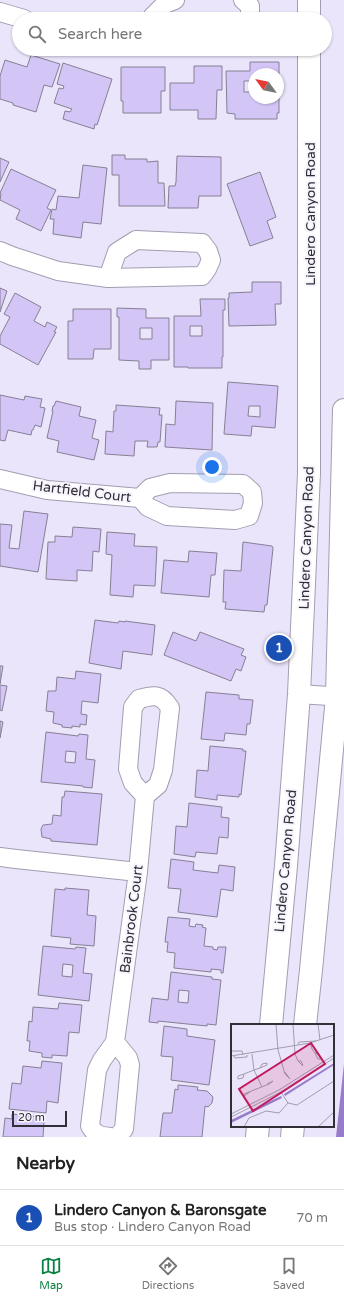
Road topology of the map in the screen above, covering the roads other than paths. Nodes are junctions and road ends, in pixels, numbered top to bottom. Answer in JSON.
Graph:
{"nodes":[{"id":1,"x":3,"y":0,"type":"edge"},
{"id":2,"x":175,"y":0,"type":"edge"},
{"id":3,"x":243,"y":0,"type":"edge"},
{"id":4,"x":309,"y":0,"type":"edge"},
{"id":5,"x":0,"y":11,"type":"edge"},
{"id":6,"x":157,"y":12,"type":"edge"},
{"id":7,"x":250,"y":12,"type":"edge"},
{"id":8,"x":309,"y":12,"type":"edge"},
{"id":9,"x":12,"y":15,"type":"edge"},
{"id":10,"x":309,"y":56,"type":"edge"},
{"id":11,"x":0,"y":251,"type":"edge"},
{"id":12,"x":108,"y":278,"type":"junction"},
{"id":13,"x":344,"y":410,"type":"edge"},
{"id":14,"x":0,"y":479,"type":"edge"},
{"id":15,"x":140,"y":498,"type":"junction"},
{"id":16,"x":299,"y":694,"type":"junction"},
{"id":17,"x":340,"y":697,"type":"edge"},
{"id":18,"x":145,"y":796,"type":"junction"},
{"id":19,"x":0,"y":857,"type":"edge"},
{"id":20,"x":138,"y":872,"type":"junction"},
{"id":21,"x":270,"y":1024,"type":"edge"},
{"id":22,"x":305,"y":1024,"type":"edge"},
{"id":23,"x":116,"y":1042,"type":"junction"},
{"id":24,"x":258,"y":1127,"type":"edge"},
{"id":25,"x":293,"y":1127,"type":"edge"},
{"id":26,"x":110,"y":1137,"type":"edge"},
{"id":27,"x":117,"y":1137,"type":"edge"},
{"id":28,"x":257,"y":1137,"type":"edge"},
{"id":29,"x":292,"y":1137,"type":"edge"}],
"edges":[{"from":1,"to":5,"type":"street"},
{"from":2,"to":6,"type":"street"},
{"from":3,"to":7,"type":"street"},
{"from":4,"to":8,"type":"street"},
{"from":5,"to":9,"type":"street"},
{"from":10,"to":16,"type":"street","name":"Lindero Canyon Road"},
{"from":11,"to":12,"type":"street"},
{"from":12,"to":12,"type":"street"},
{"from":13,"to":17,"type":"street"},
{"from":14,"to":15,"type":"street","name":"Hartfield Court"},
{"from":15,"to":15,"type":"street","name":"Hartfield Court"},
{"from":16,"to":17,"type":"street"},
{"from":16,"to":21,"type":"street","name":"Lindero Canyon Road"},
{"from":17,"to":22,"type":"street"},
{"from":18,"to":18,"type":"street"},
{"from":18,"to":20,"type":"street","name":"Bainbrook Court"},
{"from":19,"to":20,"type":"street"},
{"from":20,"to":23,"type":"street","name":"Bainbrook Court"},
{"from":23,"to":26,"type":"street"},
{"from":23,"to":27,"type":"street"},
{"from":24,"to":28,"type":"street"},
{"from":25,"to":29,"type":"street"}]}
